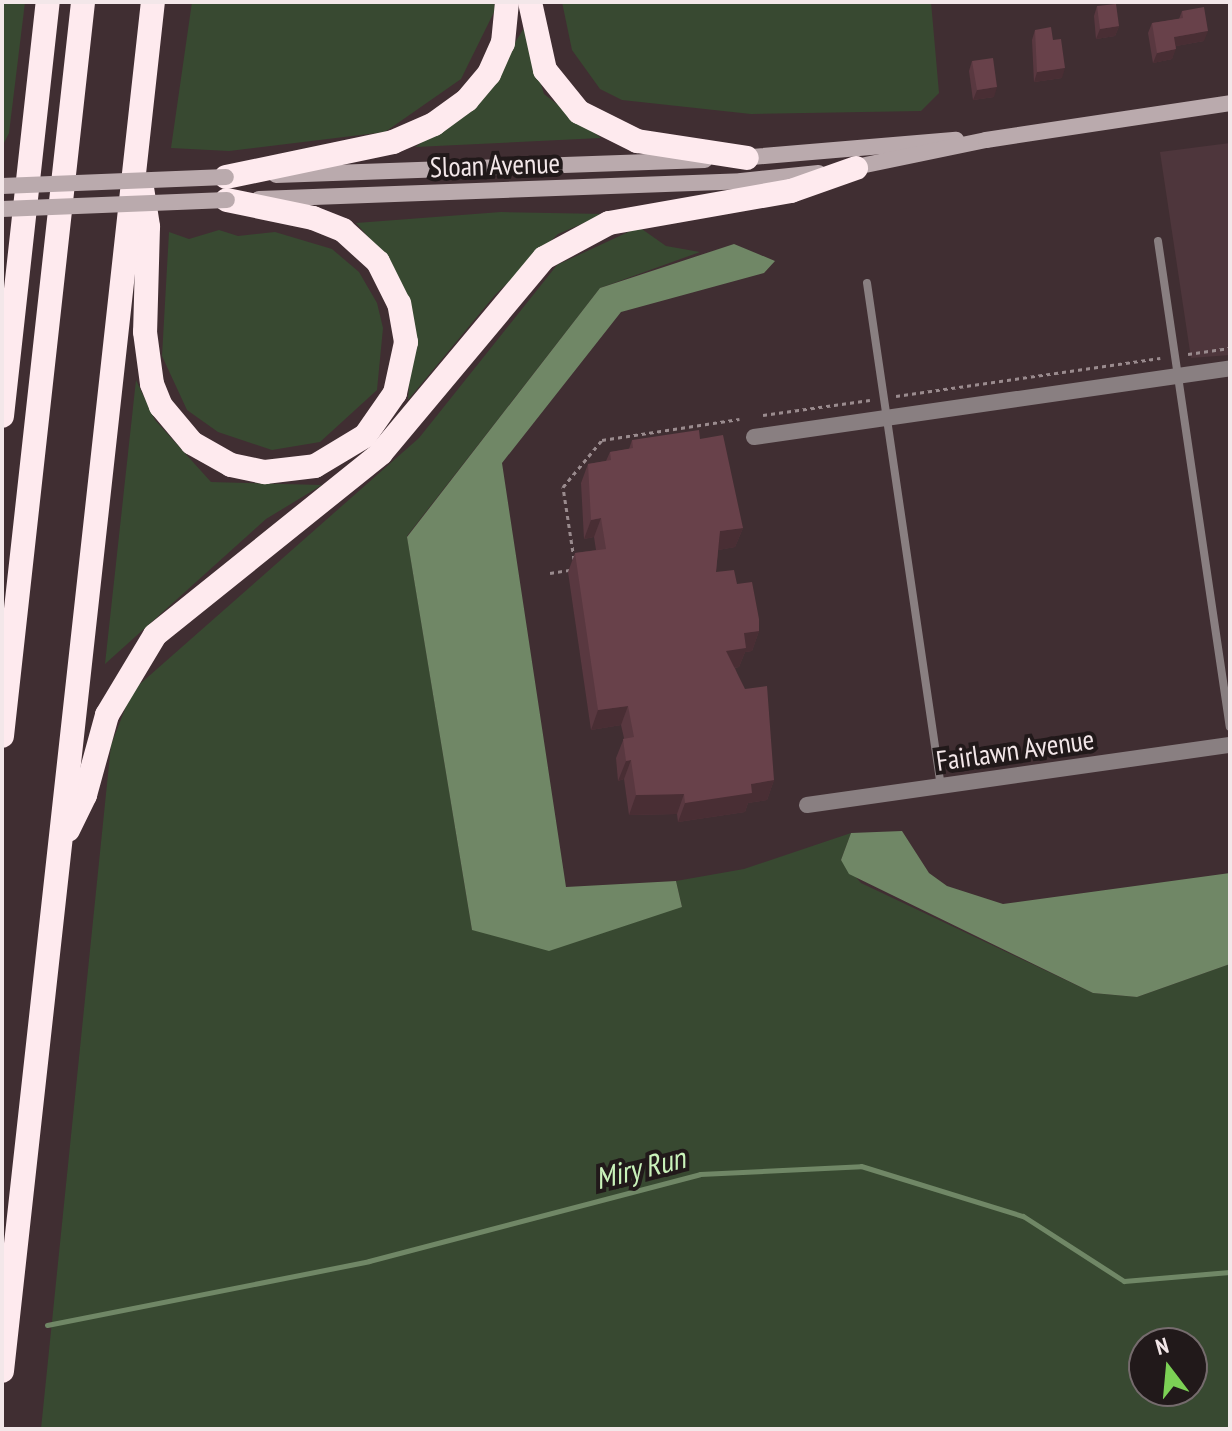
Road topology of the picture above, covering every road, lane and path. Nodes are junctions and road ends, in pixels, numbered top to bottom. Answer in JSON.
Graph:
{"nodes":[{"id":1,"x":48,"y":2,"type":"edge"},
{"id":2,"x":83,"y":2,"type":"edge"},
{"id":3,"x":153,"y":2,"type":"edge"},
{"id":4,"x":507,"y":2,"type":"edge"},
{"id":5,"x":530,"y":2,"type":"edge"},
{"id":6,"x":1230,"y":103,"type":"edge"},
{"id":7,"x":986,"y":140,"type":"junction"},
{"id":8,"x":137,"y":152,"type":"junction"},
{"id":9,"x":747,"y":158,"type":"junction"},
{"id":10,"x":856,"y":168,"type":"junction"},
{"id":11,"x":2,"y":186,"type":"edge"},
{"id":12,"x":227,"y":189,"type":"junction"},
{"id":13,"x":5,"y":209,"type":"edge"},
{"id":14,"x":1158,"y":241,"type":"dead end"},
{"id":15,"x":867,"y":283,"type":"dead end"},
{"id":16,"x":1230,"y":348,"type":"edge"},
{"id":17,"x":1188,"y":354,"type":"dead end"},
{"id":18,"x":5,"y":358,"type":"edge"},
{"id":19,"x":1160,"y":358,"type":"dead end"},
{"id":20,"x":1230,"y":368,"type":"edge"},
{"id":21,"x":1178,"y":376,"type":"junction"},
{"id":22,"x":896,"y":396,"type":"dead end"},
{"id":23,"x":870,"y":400,"type":"dead end"},
{"id":24,"x":763,"y":415,"type":"dead end"},
{"id":25,"x":2,"y":416,"type":"edge"},
{"id":26,"x":739,"y":419,"type":"dead end"},
{"id":27,"x":887,"y":419,"type":"junction"},
{"id":28,"x":754,"y":437,"type":"dead end"},
{"id":29,"x":550,"y":573,"type":"dead end"},
{"id":30,"x":1230,"y":727,"type":"edge"},
{"id":31,"x":2,"y":736,"type":"edge"},
{"id":32,"x":1230,"y":745,"type":"edge"},
{"id":33,"x":941,"y":787,"type":"junction"},
{"id":34,"x":807,"y":805,"type":"dead end"},
{"id":35,"x":60,"y":846,"type":"junction"},
{"id":36,"x":2,"y":1371,"type":"edge"}],
"edges":[{"from":1,"to":18,"type":"highway"},
{"from":2,"to":31,"type":"highway"},
{"from":3,"to":8,"type":"highway"},
{"from":4,"to":12,"type":"highway"},
{"from":5,"to":9,"type":"highway"},
{"from":6,"to":7,"type":"main road","name":"Sloan Avenue"},
{"from":7,"to":9,"type":"main road","name":"Sloan Avenue"},
{"from":7,"to":10,"type":"main road","name":"Sloan Avenue"},
{"from":8,"to":12,"type":"highway"},
{"from":8,"to":35,"type":"highway"},
{"from":9,"to":12,"type":"main road","name":"Sloan Avenue"},
{"from":10,"to":12,"type":"main road","name":"Sloan Avenue"},
{"from":10,"to":35,"type":"highway"},
{"from":11,"to":12,"type":"main road","name":"Sloan Avenue","bridge":true},
{"from":12,"to":13,"type":"main road","name":"Sloan Avenue","bridge":true},
{"from":14,"to":21,"type":"lane"},
{"from":15,"to":27,"type":"lane"},
{"from":16,"to":17,"type":"path"},
{"from":18,"to":25,"type":"highway"},
{"from":19,"to":22,"type":"path"},
{"from":20,"to":21,"type":"street"},
{"from":21,"to":27,"type":"street"},
{"from":21,"to":30,"type":"lane"},
{"from":23,"to":24,"type":"path"},
{"from":26,"to":29,"type":"path"},
{"from":27,"to":28,"type":"street"},
{"from":27,"to":33,"type":"lane"},
{"from":32,"to":33,"type":"street","name":"Fairlawn Avenue"},
{"from":33,"to":34,"type":"street","name":"Fairlawn Avenue"},
{"from":35,"to":36,"type":"highway"}]}
